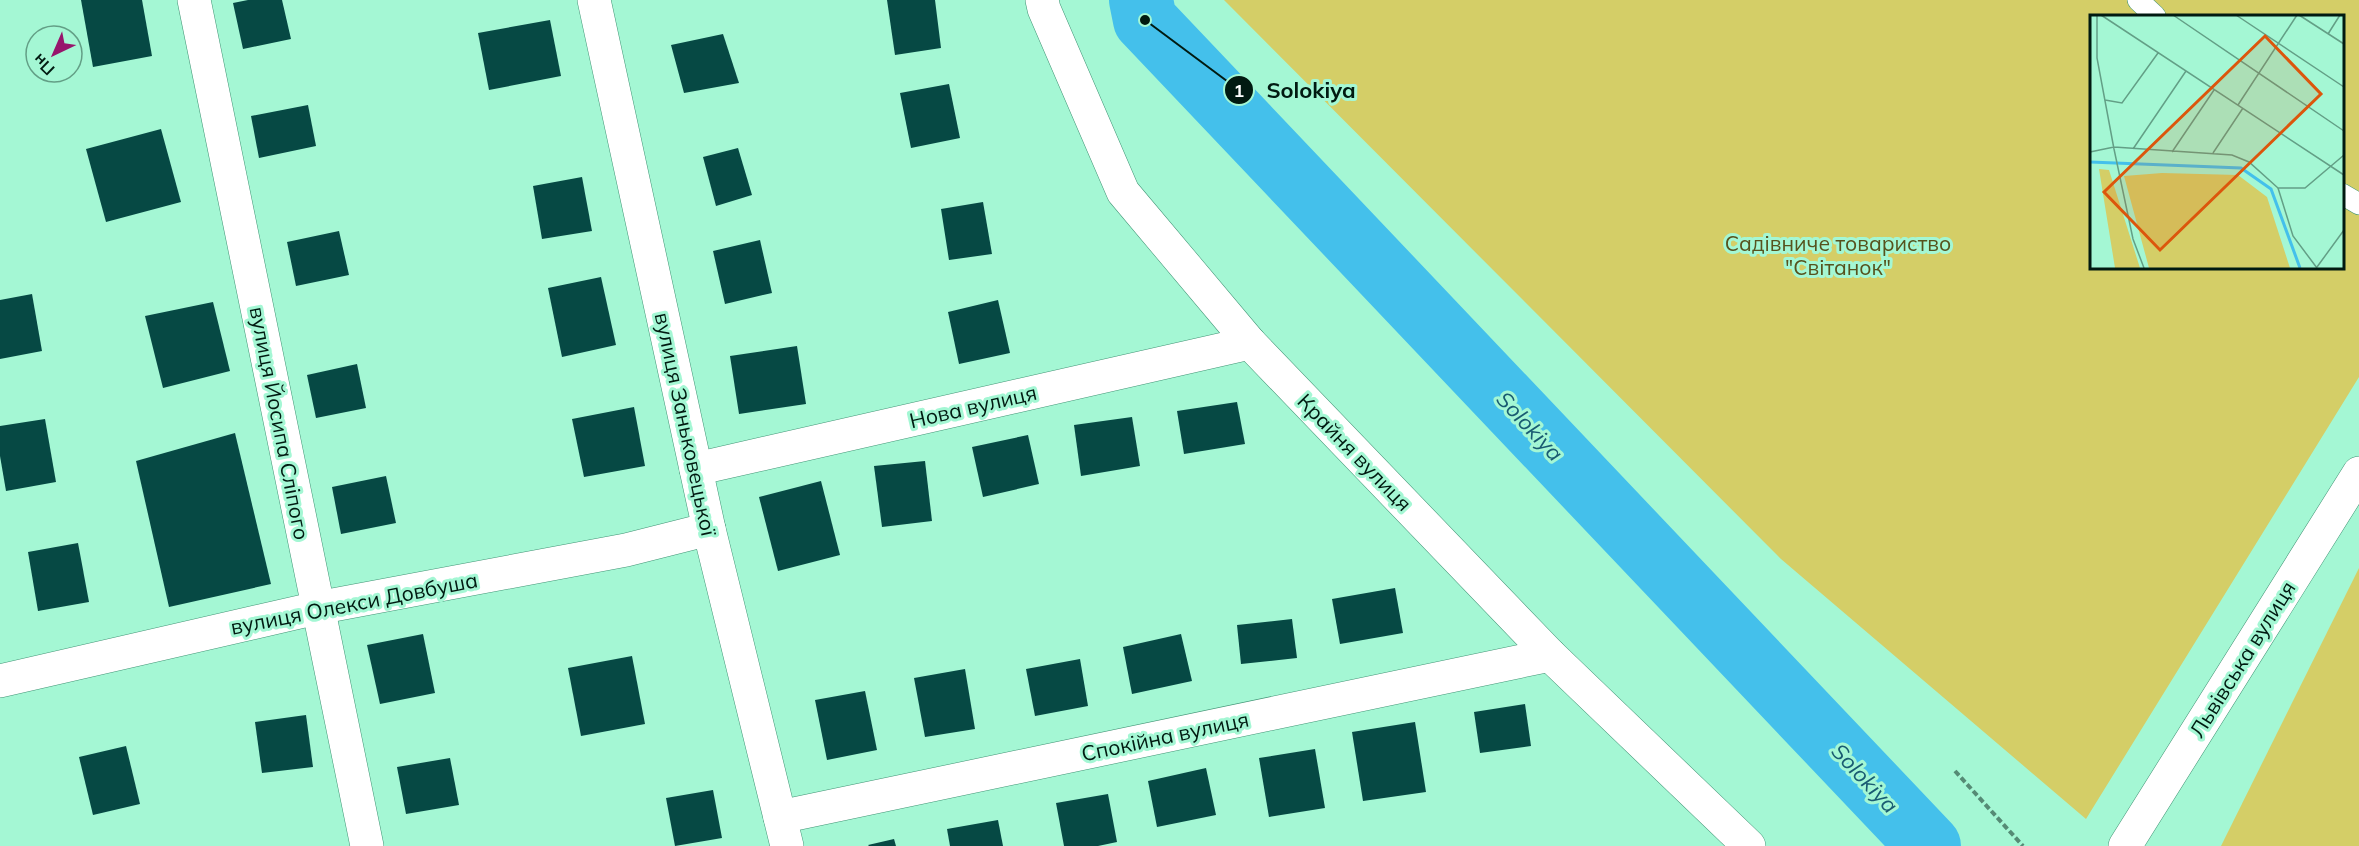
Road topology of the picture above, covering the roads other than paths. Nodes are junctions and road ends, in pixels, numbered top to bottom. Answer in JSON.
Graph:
{"nodes":[{"id":1,"x":194,"y":0,"type":"edge"},
{"id":2,"x":594,"y":0,"type":"edge"},
{"id":3,"x":1042,"y":0,"type":"edge"},
{"id":4,"x":2138,"y":0,"type":"edge"},
{"id":5,"x":2154,"y":15,"type":"edge"},
{"id":6,"x":2344,"y":195,"type":"edge"},
{"id":7,"x":2359,"y":204,"type":"edge"},
{"id":8,"x":1250,"y":343,"type":"junction"},
{"id":9,"x":696,"y":469,"type":"junction"},
{"id":10,"x":2359,"y":473,"type":"edge"},
{"id":11,"x":709,"y":529,"type":"junction"},
{"id":12,"x":317,"y":608,"type":"junction"},
{"id":13,"x":1550,"y":655,"type":"junction"},
{"id":14,"x":0,"y":681,"type":"edge"},
{"id":15,"x":783,"y":832,"type":"edge"},
{"id":16,"x":367,"y":846,"type":"edge"},
{"id":17,"x":1749,"y":846,"type":"edge"},
{"id":18,"x":2125,"y":846,"type":"edge"}],
"edges":[{"from":1,"to":12,"type":"street","name":"вулиця Йосипа Сліпого"},
{"from":2,"to":9,"type":"street","name":"вулиця Заньковецької"},
{"from":3,"to":8,"type":"street","name":"Крайня вулиця"},
{"from":4,"to":5,"type":"lane"},
{"from":6,"to":7,"type":"lane"},
{"from":8,"to":9,"type":"street","name":"Нова вулиця"},
{"from":8,"to":13,"type":"street","name":"Крайня вулиця"},
{"from":9,"to":11,"type":"street","name":"вулиця Заньковецької"},
{"from":10,"to":18,"type":"street","name":"Львівська вулиця"},
{"from":11,"to":12,"type":"street","name":"вулиця Олекси Довбуша"},
{"from":11,"to":15,"type":"street","name":"вулиця Заньковецької"},
{"from":12,"to":14,"type":"street","name":"вулиця Олекси Довбуша"},
{"from":12,"to":16,"type":"street","name":"вулиця Йосипа Сліпого"},
{"from":13,"to":15,"type":"street","name":"Спокійна вулиця"},
{"from":13,"to":17,"type":"street","name":"Крайня вулиця"}]}
